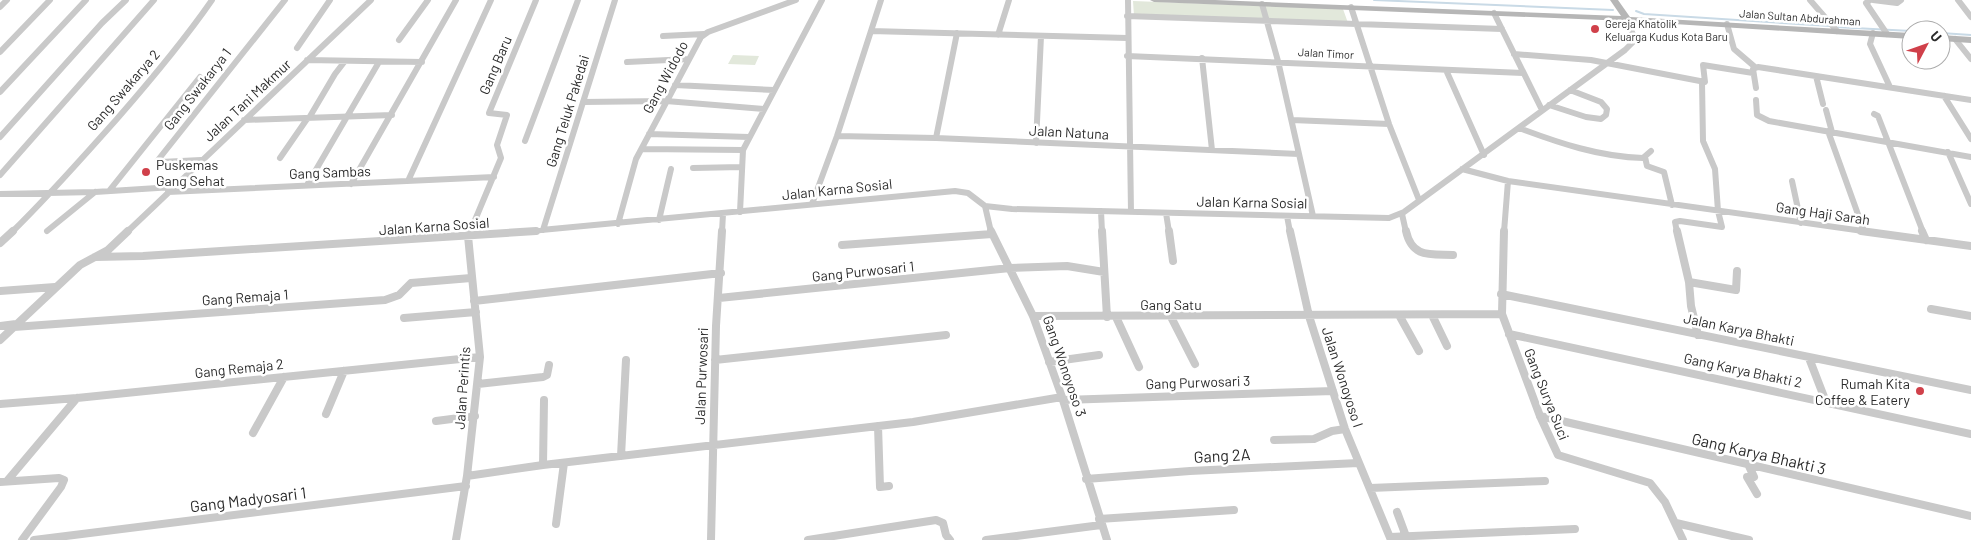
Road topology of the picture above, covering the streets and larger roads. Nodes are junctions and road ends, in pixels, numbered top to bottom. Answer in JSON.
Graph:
{"nodes":[{"id":1,"x":7,"y":0,"type":"edge"},
{"id":2,"x":50,"y":0,"type":"edge"},
{"id":3,"x":86,"y":0,"type":"edge"},
{"id":4,"x":126,"y":0,"type":"edge"},
{"id":5,"x":154,"y":0,"type":"edge"},
{"id":6,"x":212,"y":0,"type":"edge"},
{"id":7,"x":285,"y":0,"type":"edge"},
{"id":8,"x":330,"y":0,"type":"edge"},
{"id":9,"x":371,"y":0,"type":"edge"},
{"id":10,"x":428,"y":0,"type":"edge"},
{"id":11,"x":456,"y":0,"type":"edge"},
{"id":12,"x":492,"y":0,"type":"edge"},
{"id":13,"x":536,"y":0,"type":"edge"},
{"id":14,"x":578,"y":0,"type":"edge"},
{"id":15,"x":615,"y":0,"type":"edge"},
{"id":16,"x":796,"y":0,"type":"edge"},
{"id":17,"x":822,"y":0,"type":"edge"},
{"id":18,"x":881,"y":0,"type":"edge"},
{"id":19,"x":1009,"y":0,"type":"edge"},
{"id":20,"x":1128,"y":0,"type":"edge"},
{"id":21,"x":1154,"y":0,"type":"edge"},
{"id":22,"x":1614,"y":0,"type":"edge"},
{"id":23,"x":1810,"y":0,"type":"edge"},
{"id":24,"x":1871,"y":0,"type":"edge"},
{"id":25,"x":1901,"y":0,"type":"edge"},
{"id":26,"x":1958,"y":0,"type":"edge"},
{"id":27,"x":1242,"y":2,"type":"edge"},
{"id":28,"x":1262,"y":4,"type":"junction"},
{"id":29,"x":0,"y":7,"type":"edge"},
{"id":30,"x":1351,"y":7,"type":"junction"},
{"id":31,"x":1494,"y":13,"type":"junction"},
{"id":32,"x":1127,"y":16,"type":"junction"},
{"id":33,"x":1971,"y":17,"type":"edge"},
{"id":34,"x":1627,"y":19,"type":"junction"},
{"id":35,"x":1266,"y":20,"type":"junction"},
{"id":36,"x":1357,"y":24,"type":"junction"},
{"id":37,"x":1727,"y":24,"type":"junction"},
{"id":38,"x":1502,"y":29,"type":"junction"},
{"id":39,"x":1835,"y":29,"type":"junction"},
{"id":40,"x":871,"y":31,"type":"junction"},
{"id":41,"x":1886,"y":32,"type":"junction"},
{"id":42,"x":957,"y":33,"type":"junction"},
{"id":43,"x":1873,"y":33,"type":"junction"},
{"id":44,"x":704,"y":34,"type":"junction"},
{"id":45,"x":1901,"y":34,"type":"edge"},
{"id":46,"x":998,"y":35,"type":"junction"},
{"id":47,"x":663,"y":36,"type":"dead end"},
{"id":48,"x":1041,"y":36,"type":"junction"},
{"id":49,"x":1127,"y":38,"type":"junction"},
{"id":50,"x":1951,"y":39,"type":"edge"},
{"id":51,"x":1955,"y":39,"type":"junction"},
{"id":52,"x":399,"y":40,"type":"dead end"},
{"id":53,"x":1971,"y":40,"type":"edge"},
{"id":54,"x":297,"y":48,"type":"dead end"},
{"id":55,"x":0,"y":52,"type":"edge"},
{"id":56,"x":1514,"y":54,"type":"junction"},
{"id":57,"x":1127,"y":56,"type":"junction"},
{"id":58,"x":1202,"y":58,"type":"junction"},
{"id":59,"x":689,"y":59,"type":"junction"},
{"id":60,"x":307,"y":60,"type":"junction"},
{"id":61,"x":1971,"y":60,"type":"edge"},
{"id":62,"x":345,"y":61,"type":"junction"},
{"id":63,"x":1278,"y":61,"type":"junction"},
{"id":64,"x":378,"y":62,"type":"junction"},
{"id":65,"x":422,"y":62,"type":"junction"},
{"id":66,"x":627,"y":62,"type":"dead end"},
{"id":67,"x":1608,"y":63,"type":"junction"},
{"id":68,"x":1369,"y":65,"type":"junction"},
{"id":69,"x":1446,"y":70,"type":"junction"},
{"id":70,"x":1754,"y":70,"type":"junction"},
{"id":71,"x":1523,"y":73,"type":"junction"},
{"id":72,"x":1816,"y":76,"type":"junction"},
{"id":73,"x":200,"y":77,"type":"dead end"},
{"id":74,"x":1702,"y":82,"type":"junction"},
{"id":75,"x":675,"y":85,"type":"junction"},
{"id":76,"x":1890,"y":87,"type":"junction"},
{"id":77,"x":1756,"y":88,"type":"dead end"},
{"id":78,"x":774,"y":90,"type":"junction"},
{"id":79,"x":1570,"y":90,"type":"junction"},
{"id":80,"x":0,"y":92,"type":"edge"},
{"id":81,"x":1944,"y":96,"type":"junction"},
{"id":82,"x":1756,"y":100,"type":"dead end"},
{"id":83,"x":1971,"y":100,"type":"edge"},
{"id":84,"x":666,"y":101,"type":"junction"},
{"id":85,"x":584,"y":102,"type":"junction"},
{"id":86,"x":1549,"y":105,"type":"junction"},
{"id":87,"x":764,"y":109,"type":"junction"},
{"id":88,"x":1542,"y":110,"type":"junction"},
{"id":89,"x":392,"y":114,"type":"junction"},
{"id":90,"x":1874,"y":114,"type":"dead end"},
{"id":91,"x":346,"y":117,"type":"junction"},
{"id":92,"x":308,"y":119,"type":"junction"},
{"id":93,"x":244,"y":120,"type":"junction"},
{"id":94,"x":1292,"y":120,"type":"junction"},
{"id":95,"x":1389,"y":124,"type":"junction"},
{"id":96,"x":1519,"y":128,"type":"junction"},
{"id":97,"x":1830,"y":131,"type":"junction"},
{"id":98,"x":649,"y":134,"type":"junction"},
{"id":99,"x":749,"y":136,"type":"junction"},
{"id":100,"x":837,"y":136,"type":"junction"},
{"id":101,"x":0,"y":137,"type":"edge"},
{"id":102,"x":936,"y":138,"type":"junction"},
{"id":103,"x":1971,"y":140,"type":"edge"},
{"id":104,"x":525,"y":141,"type":"dead end"},
{"id":105,"x":1889,"y":142,"type":"junction"},
{"id":106,"x":1036,"y":143,"type":"junction"},
{"id":107,"x":1130,"y":148,"type":"junction"},
{"id":108,"x":642,"y":149,"type":"junction"},
{"id":109,"x":744,"y":150,"type":"junction"},
{"id":110,"x":1212,"y":150,"type":"junction"},
{"id":111,"x":1948,"y":152,"type":"junction"},
{"id":112,"x":1299,"y":154,"type":"junction"},
{"id":113,"x":1484,"y":154,"type":"junction"},
{"id":114,"x":1971,"y":156,"type":"edge"},
{"id":115,"x":280,"y":158,"type":"dead end"},
{"id":116,"x":201,"y":160,"type":"junction"},
{"id":117,"x":742,"y":167,"type":"junction"},
{"id":118,"x":693,"y":168,"type":"dead end"},
{"id":119,"x":671,"y":169,"type":"dead end"},
{"id":120,"x":1462,"y":169,"type":"junction"},
{"id":121,"x":0,"y":175,"type":"edge"},
{"id":122,"x":494,"y":177,"type":"junction"},
{"id":123,"x":408,"y":181,"type":"junction"},
{"id":124,"x":1508,"y":181,"type":"junction"},
{"id":125,"x":1792,"y":181,"type":"dead end"},
{"id":126,"x":351,"y":184,"type":"junction"},
{"id":127,"x":307,"y":185,"type":"junction"},
{"id":128,"x":170,"y":190,"type":"junction"},
{"id":129,"x":109,"y":191,"type":"junction"},
{"id":130,"x":95,"y":192,"type":"junction"},
{"id":131,"x":0,"y":194,"type":"edge"},
{"id":132,"x":51,"y":194,"type":"junction"},
{"id":133,"x":1419,"y":200,"type":"junction"},
{"id":134,"x":812,"y":204,"type":"junction"},
{"id":135,"x":1971,"y":204,"type":"edge"},
{"id":136,"x":1672,"y":205,"type":"junction"},
{"id":137,"x":985,"y":206,"type":"junction"},
{"id":138,"x":1101,"y":211,"type":"junction"},
{"id":139,"x":1718,"y":211,"type":"junction"},
{"id":140,"x":740,"y":212,"type":"junction"},
{"id":141,"x":1131,"y":212,"type":"junction"},
{"id":142,"x":1166,"y":213,"type":"junction"},
{"id":143,"x":724,"y":214,"type":"junction"},
{"id":144,"x":1402,"y":214,"type":"junction"},
{"id":145,"x":1287,"y":216,"type":"junction"},
{"id":146,"x":1314,"y":216,"type":"junction"},
{"id":147,"x":659,"y":220,"type":"junction"},
{"id":148,"x":1801,"y":223,"type":"junction"},
{"id":149,"x":618,"y":224,"type":"junction"},
{"id":150,"x":543,"y":230,"type":"junction"},
{"id":151,"x":47,"y":231,"type":"dead end"},
{"id":152,"x":1864,"y":231,"type":"junction"},
{"id":153,"x":992,"y":234,"type":"junction"},
{"id":154,"x":468,"y":236,"type":"junction"},
{"id":155,"x":1926,"y":240,"type":"junction"},
{"id":156,"x":0,"y":243,"type":"edge"},
{"id":157,"x":842,"y":245,"type":"dead end"},
{"id":158,"x":1971,"y":246,"type":"edge"},
{"id":159,"x":1453,"y":255,"type":"dead end"},
{"id":160,"x":95,"y":257,"type":"junction"},
{"id":161,"x":1173,"y":261,"type":"dead end"},
{"id":162,"x":1010,"y":268,"type":"junction"},
{"id":163,"x":1737,"y":271,"type":"dead end"},
{"id":164,"x":1104,"y":272,"type":"junction"},
{"id":165,"x":721,"y":273,"type":"junction"},
{"id":166,"x":471,"y":278,"type":"junction"},
{"id":167,"x":1689,"y":282,"type":"junction"},
{"id":168,"x":55,"y":288,"type":"junction"},
{"id":169,"x":0,"y":291,"type":"edge"},
{"id":170,"x":1501,"y":294,"type":"junction"},
{"id":171,"x":719,"y":298,"type":"junction"},
{"id":172,"x":474,"y":301,"type":"junction"},
{"id":173,"x":1931,"y":309,"type":"dead end"},
{"id":174,"x":476,"y":312,"type":"junction"},
{"id":175,"x":1502,"y":314,"type":"junction"},
{"id":176,"x":1399,"y":315,"type":"junction"},
{"id":177,"x":1432,"y":315,"type":"junction"},
{"id":178,"x":1033,"y":316,"type":"junction"},
{"id":179,"x":1310,"y":316,"type":"junction"},
{"id":180,"x":1971,"y":316,"type":"edge"},
{"id":181,"x":1107,"y":317,"type":"junction"},
{"id":182,"x":1116,"y":317,"type":"junction"},
{"id":183,"x":1171,"y":317,"type":"junction"},
{"id":184,"x":404,"y":318,"type":"dead end"},
{"id":185,"x":0,"y":326,"type":"edge"},
{"id":186,"x":15,"y":326,"type":"junction"},
{"id":187,"x":1509,"y":334,"type":"junction"},
{"id":188,"x":946,"y":335,"type":"dead end"},
{"id":189,"x":1698,"y":335,"type":"junction"},
{"id":190,"x":0,"y":340,"type":"edge"},
{"id":191,"x":1446,"y":346,"type":"dead end"},
{"id":192,"x":1419,"y":351,"type":"dead end"},
{"id":193,"x":1099,"y":355,"type":"dead end"},
{"id":194,"x":480,"y":357,"type":"junction"},
{"id":195,"x":1809,"y":358,"type":"junction"},
{"id":196,"x":626,"y":360,"type":"dead end"},
{"id":197,"x":715,"y":360,"type":"junction"},
{"id":198,"x":1049,"y":362,"type":"junction"},
{"id":199,"x":1195,"y":364,"type":"dead end"},
{"id":200,"x":549,"y":365,"type":"dead end"},
{"id":201,"x":1139,"y":367,"type":"dead end"},
{"id":202,"x":344,"y":371,"type":"junction"},
{"id":203,"x":284,"y":377,"type":"junction"},
{"id":204,"x":478,"y":384,"type":"junction"},
{"id":205,"x":1971,"y":390,"type":"edge"},
{"id":206,"x":1333,"y":391,"type":"junction"},
{"id":207,"x":77,"y":398,"type":"junction"},
{"id":208,"x":1063,"y":399,"type":"junction"},
{"id":209,"x":544,"y":400,"type":"dead end"},
{"id":210,"x":1826,"y":402,"type":"junction"},
{"id":211,"x":0,"y":404,"type":"edge"},
{"id":212,"x":326,"y":414,"type":"dead end"},
{"id":213,"x":475,"y":416,"type":"junction"},
{"id":214,"x":1540,"y":416,"type":"junction"},
{"id":215,"x":436,"y":421,"type":"dead end"},
{"id":216,"x":878,"y":426,"type":"junction"},
{"id":217,"x":1345,"y":429,"type":"junction"},
{"id":218,"x":253,"y":433,"type":"dead end"},
{"id":219,"x":1971,"y":434,"type":"edge"},
{"id":220,"x":1274,"y":440,"type":"dead end"},
{"id":221,"x":712,"y":446,"type":"junction"},
{"id":222,"x":621,"y":456,"type":"junction"},
{"id":223,"x":564,"y":463,"type":"junction"},
{"id":224,"x":1358,"y":463,"type":"junction"},
{"id":225,"x":543,"y":465,"type":"junction"},
{"id":226,"x":1749,"y":466,"type":"junction"},
{"id":227,"x":468,"y":476,"type":"junction"},
{"id":228,"x":1086,"y":479,"type":"junction"},
{"id":229,"x":3,"y":481,"type":"edge"},
{"id":230,"x":1545,"y":481,"type":"dead end"},
{"id":231,"x":466,"y":486,"type":"junction"},
{"id":232,"x":889,"y":486,"type":"dead end"},
{"id":233,"x":1370,"y":488,"type":"junction"},
{"id":234,"x":1757,"y":494,"type":"dead end"},
{"id":235,"x":1234,"y":510,"type":"dead end"},
{"id":236,"x":1397,"y":512,"type":"dead end"},
{"id":237,"x":1971,"y":516,"type":"edge"},
{"id":238,"x":1100,"y":522,"type":"junction"},
{"id":239,"x":556,"y":524,"type":"dead end"},
{"id":240,"x":1676,"y":524,"type":"junction"},
{"id":241,"x":1575,"y":528,"type":"dead end"},
{"id":242,"x":1390,"y":538,"type":"edge"},
{"id":243,"x":1406,"y":538,"type":"edge"},
{"id":244,"x":67,"y":539,"type":"edge"},
{"id":245,"x":22,"y":540,"type":"edge"},
{"id":246,"x":34,"y":540,"type":"edge"},
{"id":247,"x":456,"y":540,"type":"edge"},
{"id":248,"x":711,"y":540,"type":"edge"},
{"id":249,"x":808,"y":540,"type":"edge"},
{"id":250,"x":950,"y":540,"type":"edge"},
{"id":251,"x":986,"y":540,"type":"edge"},
{"id":252,"x":1107,"y":540,"type":"edge"},
{"id":253,"x":1683,"y":540,"type":"edge"},
{"id":254,"x":1749,"y":540,"type":"edge"}],
"edges":[{"from":1,"to":29,"type":"street"},
{"from":2,"to":55,"type":"street"},
{"from":3,"to":80,"type":"street"},
{"from":4,"to":101,"type":"street"},
{"from":5,"to":121,"type":"street"},
{"from":6,"to":132,"type":"street","name":"Gang Swakarya 2"},
{"from":7,"to":116,"type":"street","name":"Gang Swakarya 1"},
{"from":8,"to":54,"type":"street"},
{"from":9,"to":60,"type":"street","name":"Jalan Tani Makmur"},
{"from":10,"to":52,"type":"street"},
{"from":11,"to":65,"type":"street"},
{"from":12,"to":123,"type":"street"},
{"from":13,"to":122,"type":"street","name":"Gang Baru"},
{"from":14,"to":104,"type":"street"},
{"from":15,"to":85,"type":"street","name":"Gang Teluk Pakedai"},
{"from":16,"to":44,"type":"street","name":"Gang Widodo"},
{"from":17,"to":78,"type":"street"},
{"from":18,"to":40,"type":"street"},
{"from":19,"to":46,"type":"street"},
{"from":20,"to":32,"type":"street"},
{"from":21,"to":27,"type":"street","name":"Jalan Sultan Abdurahman"},
{"from":22,"to":34,"type":"street"},
{"from":23,"to":39,"type":"street"},
{"from":24,"to":25,"type":"street"},
{"from":24,"to":41,"type":"street"},
{"from":26,"to":33,"type":"street"},
{"from":27,"to":28,"type":"street","name":"Jalan Sultan Abdurahman"},
{"from":28,"to":30,"type":"street","name":"Jalan Sultan Abdurahman"},
{"from":28,"to":35,"type":"street"},
{"from":30,"to":31,"type":"street","name":"Jalan Sultan Abdurahman"},
{"from":30,"to":36,"type":"street"},
{"from":31,"to":34,"type":"street","name":"Jalan Sultan Abdurahman"},
{"from":31,"to":38,"type":"street"},
{"from":32,"to":35,"type":"street"},
{"from":32,"to":49,"type":"street"},
{"from":34,"to":37,"type":"street","name":"Jalan Sultan Abdurahman"},
{"from":34,"to":67,"type":"street"},
{"from":35,"to":36,"type":"street"},
{"from":35,"to":63,"type":"street"},
{"from":36,"to":38,"type":"street"},
{"from":36,"to":68,"type":"street"},
{"from":37,"to":39,"type":"street","name":"Jalan Sultan Abdurahman"},
{"from":37,"to":70,"type":"street"},
{"from":38,"to":56,"type":"street"},
{"from":39,"to":43,"type":"street","name":"Jalan Sultan Abdurahman"},
{"from":40,"to":42,"type":"street"},
{"from":40,"to":100,"type":"street"},
{"from":41,"to":43,"type":"street","name":"Jalan Sultan Abdurahman"},
{"from":41,"to":45,"type":"street","name":"Jalan Sultan Abdurahman"},
{"from":42,"to":46,"type":"street"},
{"from":42,"to":102,"type":"street"},
{"from":43,"to":76,"type":"street"},
{"from":44,"to":47,"type":"street"},
{"from":44,"to":59,"type":"street","name":"Gang Widodo"},
{"from":46,"to":48,"type":"street"},
{"from":48,"to":49,"type":"street"},
{"from":48,"to":106,"type":"street"},
{"from":49,"to":57,"type":"street"},
{"from":50,"to":51,"type":"street"},
{"from":51,"to":53,"type":"street"},
{"from":51,"to":61,"type":"street"},
{"from":56,"to":67,"type":"street"},
{"from":56,"to":71,"type":"street"},
{"from":57,"to":58,"type":"street","name":"Jalan Timor"},
{"from":57,"to":107,"type":"street"},
{"from":58,"to":63,"type":"street","name":"Jalan Timor"},
{"from":58,"to":110,"type":"street"},
{"from":59,"to":66,"type":"street"},
{"from":59,"to":75,"type":"street","name":"Gang Widodo"},
{"from":60,"to":62,"type":"street"},
{"from":60,"to":93,"type":"street","name":"Jalan Tani Makmur"},
{"from":62,"to":64,"type":"street"},
{"from":62,"to":92,"type":"street"},
{"from":63,"to":68,"type":"street","name":"Jalan Timor"},
{"from":63,"to":94,"type":"street"},
{"from":64,"to":65,"type":"street"},
{"from":64,"to":91,"type":"street"},
{"from":65,"to":89,"type":"street"},
{"from":67,"to":74,"type":"street"},
{"from":67,"to":79,"type":"street"},
{"from":68,"to":69,"type":"street","name":"Jalan Timor"},
{"from":68,"to":95,"type":"street"},
{"from":69,"to":71,"type":"street","name":"Jalan Timor"},
{"from":69,"to":113,"type":"street"},
{"from":70,"to":72,"type":"street"},
{"from":70,"to":74,"type":"street"},
{"from":70,"to":77,"type":"street"},
{"from":71,"to":88,"type":"street"},
{"from":72,"to":76,"type":"street"},
{"from":72,"to":97,"type":"street"},
{"from":73,"to":129,"type":"street"},
{"from":74,"to":139,"type":"street"},
{"from":75,"to":78,"type":"street"},
{"from":75,"to":84,"type":"street","name":"Gang Widodo"},
{"from":76,"to":81,"type":"street"},
{"from":78,"to":87,"type":"street"},
{"from":79,"to":86,"type":"street"},
{"from":79,"to":86,"type":"street"},
{"from":81,"to":83,"type":"street"},
{"from":81,"to":103,"type":"street"},
{"from":82,"to":97,"type":"street"},
{"from":84,"to":85,"type":"street"},
{"from":84,"to":87,"type":"street"},
{"from":84,"to":98,"type":"street","name":"Gang Widodo"},
{"from":85,"to":150,"type":"street","name":"Gang Teluk Pakedai"},
{"from":86,"to":88,"type":"street"},
{"from":87,"to":99,"type":"street"},
{"from":88,"to":96,"type":"street"},
{"from":89,"to":91,"type":"street"},
{"from":89,"to":126,"type":"street"},
{"from":90,"to":105,"type":"street"},
{"from":91,"to":92,"type":"street"},
{"from":91,"to":127,"type":"street"},
{"from":92,"to":93,"type":"street"},
{"from":92,"to":115,"type":"street"},
{"from":93,"to":116,"type":"street","name":"Jalan Tani Makmur"},
{"from":94,"to":95,"type":"street"},
{"from":94,"to":112,"type":"street"},
{"from":95,"to":133,"type":"street"},
{"from":96,"to":113,"type":"street"},
{"from":96,"to":136,"type":"street"},
{"from":97,"to":105,"type":"street"},
{"from":97,"to":152,"type":"street"},
{"from":98,"to":99,"type":"street"},
{"from":98,"to":108,"type":"street","name":"Gang Widodo"},
{"from":99,"to":109,"type":"street"},
{"from":100,"to":102,"type":"street","name":"Jalan Natuna"},
{"from":100,"to":134,"type":"street"},
{"from":102,"to":106,"type":"street","name":"Jalan Natuna"},
{"from":105,"to":111,"type":"street"},
{"from":105,"to":155,"type":"street"},
{"from":106,"to":107,"type":"street","name":"Jalan Natuna"},
{"from":107,"to":110,"type":"street","name":"Jalan Natuna"},
{"from":107,"to":141,"type":"street"},
{"from":108,"to":109,"type":"street"},
{"from":108,"to":149,"type":"street","name":"Gang Widodo"},
{"from":109,"to":117,"type":"street"},
{"from":110,"to":112,"type":"street","name":"Jalan Natuna"},
{"from":111,"to":114,"type":"street"},
{"from":111,"to":135,"type":"street"},
{"from":112,"to":146,"type":"street"},
{"from":113,"to":120,"type":"street"},
{"from":116,"to":128,"type":"street","name":"Jalan Tani Makmur"},
{"from":117,"to":118,"type":"street"},
{"from":117,"to":140,"type":"street"},
{"from":119,"to":147,"type":"street"},
{"from":120,"to":124,"type":"street","name":"Gang Haji Sarah"},
{"from":120,"to":133,"type":"street"},
{"from":122,"to":123,"type":"street","name":"Gang Sambas"},
{"from":122,"to":154,"type":"street","name":"Gang Baru"},
{"from":123,"to":126,"type":"street","name":"Gang Sambas"},
{"from":124,"to":136,"type":"street","name":"Gang Haji Sarah"},
{"from":124,"to":170,"type":"street","name":"Gang Surya Suci"},
{"from":125,"to":148,"type":"street"},
{"from":126,"to":127,"type":"street","name":"Gang Sambas"},
{"from":127,"to":128,"type":"street","name":"Gang Sambas"},
{"from":128,"to":129,"type":"street","name":"Gang Sambas"},
{"from":128,"to":160,"type":"street","name":"Jalan Tani Makmur"},
{"from":129,"to":130,"type":"street","name":"Gang Sambas"},
{"from":130,"to":132,"type":"street","name":"Gang Sambas"},
{"from":130,"to":151,"type":"street"},
{"from":131,"to":132,"type":"street","name":"Gang Sambas"},
{"from":132,"to":156,"type":"street","name":"Gang Swakarya 2"},
{"from":133,"to":144,"type":"street"},
{"from":134,"to":137,"type":"street","name":"Jalan Karna Sosial"},
{"from":134,"to":140,"type":"street","name":"Jalan Karna Sosial"},
{"from":136,"to":139,"type":"street","name":"Gang Haji Sarah"},
{"from":137,"to":138,"type":"street","name":"Jalan Karna Sosial"},
{"from":137,"to":153,"type":"street","name":"Gang Wonoyoso 3"},
{"from":138,"to":141,"type":"street","name":"Jalan Karna Sosial"},
{"from":138,"to":164,"type":"street"},
{"from":139,"to":148,"type":"street","name":"Gang Haji Sarah"},
{"from":139,"to":167,"type":"street"},
{"from":140,"to":143,"type":"street","name":"Jalan Karna Sosial"},
{"from":141,"to":142,"type":"street","name":"Jalan Karna Sosial"},
{"from":142,"to":145,"type":"street","name":"Jalan Karna Sosial"},
{"from":142,"to":161,"type":"street"},
{"from":143,"to":147,"type":"street","name":"Jalan Karna Sosial"},
{"from":143,"to":165,"type":"street","name":"Jalan Purwosari"},
{"from":144,"to":146,"type":"street","name":"Jalan Karna Sosial"},
{"from":144,"to":159,"type":"street"},
{"from":145,"to":146,"type":"street","name":"Jalan Karna Sosial"},
{"from":145,"to":179,"type":"street","name":"Jalan Wonoyoso I"},
{"from":147,"to":149,"type":"street","name":"Jalan Karna Sosial"},
{"from":148,"to":152,"type":"street","name":"Gang Haji Sarah"},
{"from":149,"to":150,"type":"street","name":"Jalan Karna Sosial"},
{"from":150,"to":154,"type":"street","name":"Jalan Karna Sosial"},
{"from":152,"to":155,"type":"street","name":"Gang Haji Sarah"},
{"from":153,"to":157,"type":"street"},
{"from":153,"to":162,"type":"street","name":"Gang Wonoyoso 3"},
{"from":154,"to":160,"type":"street","name":"Jalan Karna Sosial"},
{"from":154,"to":166,"type":"street","name":"Jalan Perintis"},
{"from":155,"to":158,"type":"street","name":"Gang Haji Sarah"},
{"from":160,"to":168,"type":"street","name":"Jalan Tani Makmur"},
{"from":162,"to":164,"type":"street","name":"Gang Purwosari 1"},
{"from":162,"to":171,"type":"street","name":"Gang Purwosari 1"},
{"from":162,"to":178,"type":"street","name":"Gang Wonoyoso 3"},
{"from":163,"to":167,"type":"street"},
{"from":164,"to":181,"type":"street"},
{"from":165,"to":171,"type":"street","name":"Jalan Purwosari"},
{"from":165,"to":172,"type":"street"},
{"from":166,"to":172,"type":"street","name":"Jalan Perintis"},
{"from":166,"to":186,"type":"street","name":"Gang Remaja 1"},
{"from":167,"to":189,"type":"street"},
{"from":168,"to":169,"type":"street"},
{"from":168,"to":186,"type":"street","name":"Jalan Tani Makmur"},
{"from":170,"to":175,"type":"street","name":"Gang Surya Suci"},
{"from":170,"to":189,"type":"street","name":"Jalan Karya Bhakti"},
{"from":171,"to":197,"type":"street","name":"Jalan Purwosari"},
{"from":172,"to":174,"type":"street","name":"Jalan Perintis"},
{"from":173,"to":180,"type":"street"},
{"from":174,"to":184,"type":"street"},
{"from":174,"to":194,"type":"street","name":"Jalan Perintis"},
{"from":175,"to":177,"type":"street","name":"Gang Satu"},
{"from":175,"to":187,"type":"street","name":"Gang Surya Suci"},
{"from":176,"to":177,"type":"street","name":"Gang Satu"},
{"from":176,"to":179,"type":"street","name":"Gang Satu"},
{"from":176,"to":192,"type":"street"},
{"from":177,"to":191,"type":"street"},
{"from":178,"to":181,"type":"street","name":"Gang Satu"},
{"from":178,"to":198,"type":"street","name":"Gang Wonoyoso 3"},
{"from":179,"to":183,"type":"street","name":"Gang Satu"},
{"from":179,"to":206,"type":"street","name":"Jalan Wonoyoso I"},
{"from":181,"to":182,"type":"street","name":"Gang Satu"},
{"from":182,"to":183,"type":"street","name":"Gang Satu"},
{"from":182,"to":201,"type":"street"},
{"from":183,"to":199,"type":"street"},
{"from":185,"to":186,"type":"street","name":"Gang Remaja 1"},
{"from":186,"to":190,"type":"street","name":"Jalan Tani Makmur"},
{"from":187,"to":210,"type":"street","name":"Gang Karya Bhakti 2"},
{"from":187,"to":214,"type":"street","name":"Gang Surya Suci"},
{"from":188,"to":197,"type":"street"},
{"from":189,"to":195,"type":"street","name":"Jalan Karya Bhakti"},
{"from":193,"to":198,"type":"street"},
{"from":194,"to":202,"type":"street","name":"Gang Remaja 2"},
{"from":194,"to":204,"type":"street","name":"Jalan Perintis"},
{"from":195,"to":205,"type":"street","name":"Jalan Karya Bhakti"},
{"from":195,"to":210,"type":"street"},
{"from":196,"to":222,"type":"street"},
{"from":197,"to":221,"type":"street","name":"Jalan Purwosari"},
{"from":198,"to":208,"type":"street","name":"Gang Wonoyoso 3"},
{"from":200,"to":204,"type":"street"},
{"from":202,"to":203,"type":"street","name":"Gang Remaja 2"},
{"from":202,"to":212,"type":"street"},
{"from":203,"to":207,"type":"street","name":"Gang Remaja 2"},
{"from":203,"to":218,"type":"street"},
{"from":204,"to":213,"type":"street","name":"Jalan Perintis"},
{"from":206,"to":208,"type":"street","name":"Gang Purwosari 3"},
{"from":206,"to":217,"type":"street","name":"Jalan Wonoyoso I"},
{"from":207,"to":211,"type":"street","name":"Gang Remaja 2"},
{"from":207,"to":229,"type":"street"},
{"from":208,"to":216,"type":"street","name":"Gang Purwosari 3"},
{"from":208,"to":228,"type":"street","name":"Gang Wonoyoso 3"},
{"from":209,"to":225,"type":"street"},
{"from":210,"to":219,"type":"street","name":"Gang Karya Bhakti 2"},
{"from":213,"to":215,"type":"street"},
{"from":213,"to":227,"type":"street","name":"Jalan Perintis"},
{"from":214,"to":226,"type":"street","name":"Gang Karya Bhakti 3"},
{"from":214,"to":240,"type":"street","name":"Gang Surya Suci"},
{"from":216,"to":221,"type":"street","name":"Gang Purwosari 3"},
{"from":216,"to":232,"type":"street"},
{"from":217,"to":220,"type":"street"},
{"from":217,"to":224,"type":"street","name":"Jalan Wonoyoso I"},
{"from":221,"to":222,"type":"street","name":"Gang Purwosari 3"},
{"from":221,"to":248,"type":"street","name":"Jalan Purwosari"},
{"from":222,"to":223,"type":"street","name":"Gang Purwosari 3"},
{"from":223,"to":225,"type":"street","name":"Gang Purwosari 3"},
{"from":223,"to":239,"type":"street"},
{"from":224,"to":228,"type":"street","name":"Gang 2A"},
{"from":224,"to":233,"type":"street","name":"Jalan Wonoyoso I"},
{"from":225,"to":227,"type":"street","name":"Gang Purwosari 3"},
{"from":226,"to":234,"type":"street"},
{"from":226,"to":237,"type":"street","name":"Gang Karya Bhakti 3"},
{"from":227,"to":231,"type":"street","name":"Jalan Perintis"},
{"from":228,"to":238,"type":"street","name":"Gang Wonoyoso 3"},
{"from":229,"to":245,"type":"street"},
{"from":230,"to":233,"type":"street"},
{"from":231,"to":244,"type":"street","name":"Gang Madyosari 1"},
{"from":231,"to":247,"type":"street","name":"Jalan Perintis"},
{"from":233,"to":242,"type":"street","name":"Jalan Wonoyoso I"},
{"from":235,"to":238,"type":"street"},
{"from":236,"to":243,"type":"street"},
{"from":238,"to":251,"type":"street"},
{"from":238,"to":252,"type":"street","name":"Gang Wonoyoso 3"},
{"from":240,"to":253,"type":"street","name":"Gang Surya Suci"},
{"from":240,"to":254,"type":"street"},
{"from":241,"to":243,"type":"street"},
{"from":242,"to":243,"type":"street"},
{"from":244,"to":246,"type":"street","name":"Gang Madyosari 1"},
{"from":249,"to":250,"type":"street"}]}
